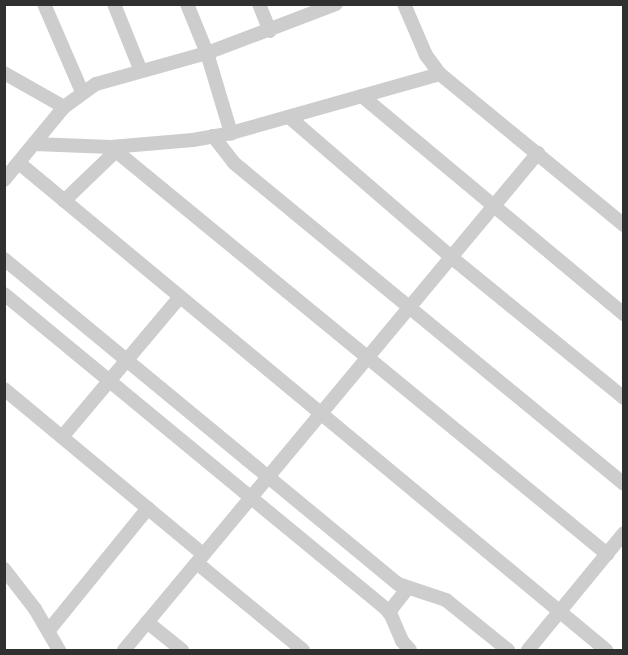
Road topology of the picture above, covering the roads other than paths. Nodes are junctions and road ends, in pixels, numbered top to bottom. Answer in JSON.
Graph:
{"nodes":[{"id":1,"x":44,"y":4,"type":"edge"},
{"id":2,"x":114,"y":4,"type":"edge"},
{"id":3,"x":187,"y":4,"type":"edge"},
{"id":4,"x":259,"y":4,"type":"edge"},
{"id":5,"x":404,"y":4,"type":"edge"},
{"id":6,"x":332,"y":5,"type":"edge"},
{"id":7,"x":270,"y":31,"type":"junction"},
{"id":8,"x":207,"y":52,"type":"junction"},
{"id":9,"x":141,"y":71,"type":"junction"},
{"id":10,"x":4,"y":73,"type":"edge"},
{"id":11,"x":440,"y":74,"type":"junction"},
{"id":12,"x":82,"y":92,"type":"junction"},
{"id":13,"x":362,"y":96,"type":"junction"},
{"id":14,"x":64,"y":107,"type":"junction"},
{"id":15,"x":289,"y":117,"type":"junction"},
{"id":16,"x":231,"y":133,"type":"junction"},
{"id":17,"x":213,"y":136,"type":"junction"},
{"id":18,"x":34,"y":144,"type":"junction"},
{"id":19,"x":113,"y":149,"type":"junction"},
{"id":20,"x":538,"y":153,"type":"junction"},
{"id":21,"x":19,"y":163,"type":"junction"},
{"id":22,"x":4,"y":180,"type":"edge"},
{"id":23,"x":64,"y":201,"type":"junction"},
{"id":24,"x":493,"y":207,"type":"junction"},
{"id":25,"x":624,"y":225,"type":"edge"},
{"id":26,"x":451,"y":257,"type":"junction"},
{"id":27,"x":4,"y":259,"type":"edge"},
{"id":28,"x":4,"y":294,"type":"edge"},
{"id":29,"x":180,"y":297,"type":"junction"},
{"id":30,"x":410,"y":307,"type":"junction"},
{"id":31,"x":624,"y":314,"type":"edge"},
{"id":32,"x":368,"y":357,"type":"junction"},
{"id":33,"x":127,"y":360,"type":"junction"},
{"id":34,"x":109,"y":381,"type":"junction"},
{"id":35,"x":4,"y":388,"type":"edge"},
{"id":36,"x":624,"y":398,"type":"edge"},
{"id":37,"x":321,"y":414,"type":"junction"},
{"id":38,"x":62,"y":437,"type":"junction"},
{"id":39,"x":269,"y":476,"type":"junction"},
{"id":40,"x":624,"y":484,"type":"edge"},
{"id":41,"x":250,"y":498,"type":"junction"},
{"id":42,"x":148,"y":508,"type":"junction"},
{"id":43,"x":624,"y":533,"type":"edge"},
{"id":44,"x":607,"y":554,"type":"junction"},
{"id":45,"x":200,"y":559,"type":"junction"},
{"id":46,"x":4,"y":569,"type":"edge"},
{"id":47,"x":407,"y":589,"type":"junction"},
{"id":48,"x":389,"y":612,"type":"junction"},
{"id":49,"x":560,"y":612,"type":"junction"},
{"id":50,"x":147,"y":622,"type":"junction"},
{"id":51,"x":49,"y":630,"type":"junction"},
{"id":52,"x":60,"y":651,"type":"edge"},
{"id":53,"x":124,"y":651,"type":"edge"},
{"id":54,"x":182,"y":651,"type":"edge"},
{"id":55,"x":303,"y":651,"type":"edge"},
{"id":56,"x":410,"y":651,"type":"edge"},
{"id":57,"x":508,"y":651,"type":"edge"},
{"id":58,"x":528,"y":651,"type":"edge"},
{"id":59,"x":606,"y":651,"type":"edge"}],
"edges":[{"from":1,"to":12,"type":"street"},
{"from":2,"to":9,"type":"street"},
{"from":3,"to":8,"type":"street"},
{"from":4,"to":7,"type":"street"},
{"from":5,"to":11,"type":"street"},
{"from":6,"to":7,"type":"street"},
{"from":7,"to":8,"type":"street"},
{"from":8,"to":9,"type":"street"},
{"from":8,"to":16,"type":"street"},
{"from":9,"to":12,"type":"street"},
{"from":10,"to":14,"type":"street"},
{"from":11,"to":13,"type":"street"},
{"from":11,"to":20,"type":"street"},
{"from":12,"to":14,"type":"street"},
{"from":13,"to":15,"type":"street"},
{"from":13,"to":24,"type":"street"},
{"from":14,"to":18,"type":"street"},
{"from":15,"to":16,"type":"street"},
{"from":15,"to":26,"type":"street"},
{"from":16,"to":17,"type":"street"},
{"from":17,"to":19,"type":"street"},
{"from":17,"to":30,"type":"street"},
{"from":18,"to":19,"type":"street"},
{"from":18,"to":21,"type":"street"},
{"from":19,"to":23,"type":"street"},
{"from":19,"to":32,"type":"street"},
{"from":20,"to":24,"type":"street"},
{"from":20,"to":25,"type":"street"},
{"from":21,"to":22,"type":"street"},
{"from":21,"to":23,"type":"street"},
{"from":23,"to":29,"type":"street"},
{"from":24,"to":26,"type":"street"},
{"from":24,"to":31,"type":"street"},
{"from":26,"to":30,"type":"street"},
{"from":26,"to":36,"type":"street"},
{"from":27,"to":33,"type":"street"},
{"from":28,"to":34,"type":"street"},
{"from":29,"to":33,"type":"street"},
{"from":29,"to":37,"type":"street"},
{"from":30,"to":32,"type":"street"},
{"from":30,"to":40,"type":"street"},
{"from":32,"to":37,"type":"street"},
{"from":32,"to":44,"type":"street"},
{"from":33,"to":34,"type":"street"},
{"from":33,"to":39,"type":"street"},
{"from":34,"to":38,"type":"street"},
{"from":34,"to":41,"type":"street"},
{"from":35,"to":38,"type":"street"},
{"from":37,"to":39,"type":"street"},
{"from":37,"to":49,"type":"street"},
{"from":38,"to":42,"type":"street"},
{"from":39,"to":41,"type":"street"},
{"from":39,"to":47,"type":"street"},
{"from":41,"to":45,"type":"street"},
{"from":41,"to":48,"type":"street"},
{"from":42,"to":45,"type":"street"},
{"from":42,"to":51,"type":"street"},
{"from":43,"to":44,"type":"street"},
{"from":44,"to":49,"type":"street"},
{"from":45,"to":50,"type":"street"},
{"from":45,"to":55,"type":"street"},
{"from":46,"to":51,"type":"street"},
{"from":47,"to":48,"type":"street"},
{"from":47,"to":57,"type":"street"},
{"from":48,"to":56,"type":"street"},
{"from":49,"to":58,"type":"street"},
{"from":49,"to":59,"type":"street"},
{"from":50,"to":53,"type":"street"},
{"from":50,"to":54,"type":"street"},
{"from":51,"to":52,"type":"street"}]}
